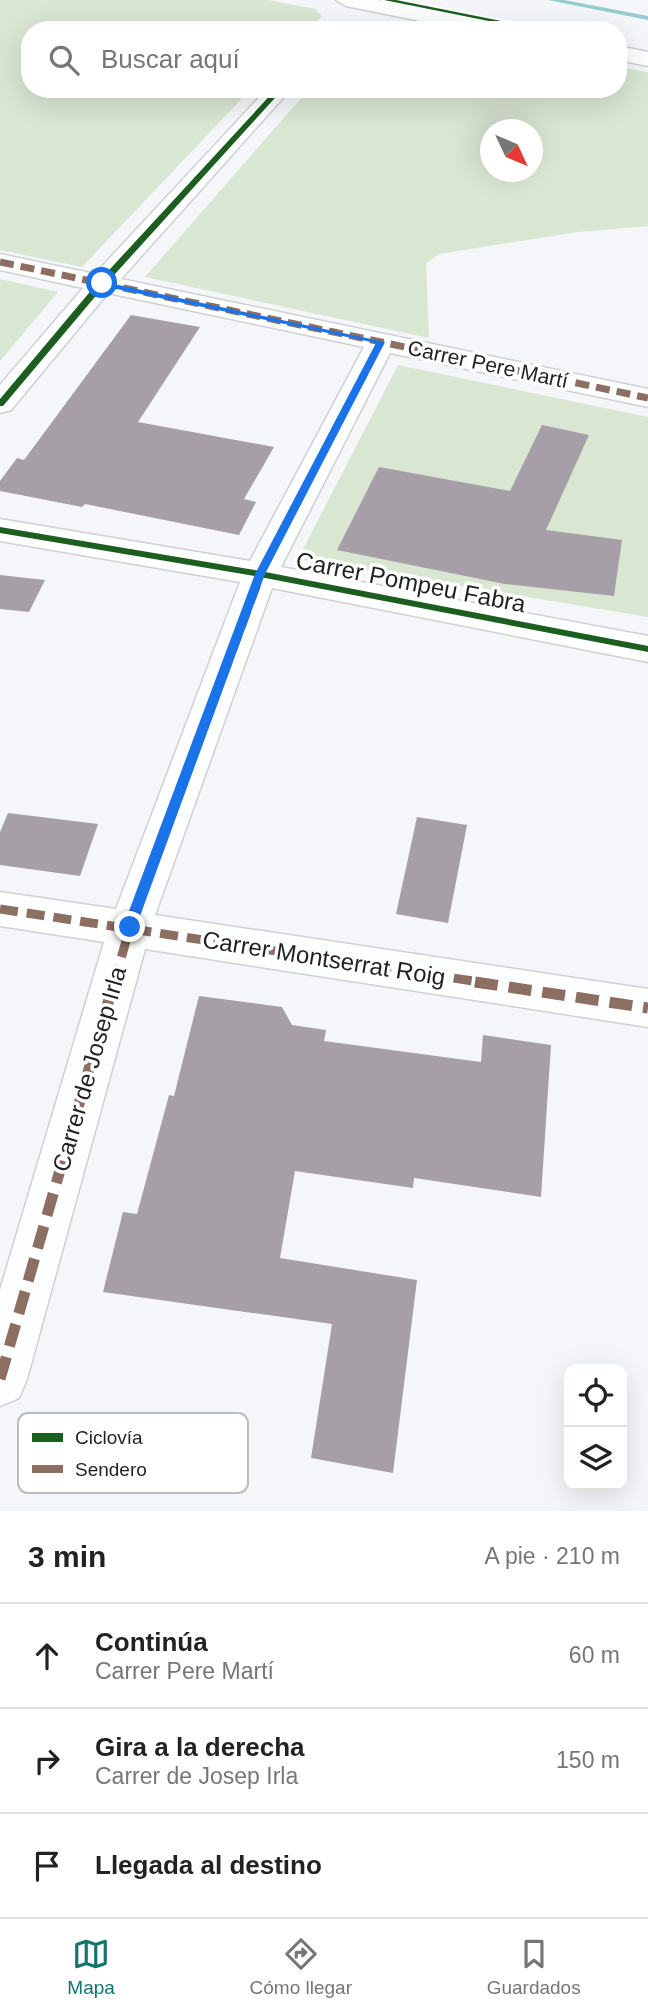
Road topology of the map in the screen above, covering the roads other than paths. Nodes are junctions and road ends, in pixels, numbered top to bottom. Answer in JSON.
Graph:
{"nodes":[{"id":1,"x":350,"y":7,"type":"edge"},
{"id":2,"x":441,"y":21,"type":"edge"},
{"id":3,"x":627,"y":55,"type":"edge"},
{"id":4,"x":648,"y":59,"type":"edge"},
{"id":5,"x":272,"y":98,"type":"edge"},
{"id":6,"x":0,"y":262,"type":"edge"},
{"id":7,"x":102,"y":283,"type":"junction"},
{"id":8,"x":381,"y":342,"type":"junction"},
{"id":9,"x":648,"y":398,"type":"edge"},
{"id":10,"x":0,"y":404,"type":"edge"},
{"id":11,"x":0,"y":530,"type":"edge"},
{"id":12,"x":260,"y":574,"type":"junction"},
{"id":13,"x":648,"y":649,"type":"edge"},
{"id":14,"x":0,"y":909,"type":"edge"},
{"id":15,"x":130,"y":927,"type":"junction"},
{"id":16,"x":648,"y":1008,"type":"edge"},
{"id":17,"x":0,"y":1379,"type":"edge"}],
"edges":[{"from":1,"to":2,"type":"street"},
{"from":3,"to":4,"type":"street"},
{"from":5,"to":7,"type":"street"},
{"from":6,"to":7,"type":"street","name":"Carrer Pere Martí"},
{"from":7,"to":8,"type":"street","name":"Carrer Pere Martí"},
{"from":7,"to":10,"type":"street"},
{"from":8,"to":9,"type":"street","name":"Carrer Pere Martí"},
{"from":8,"to":12,"type":"street","name":"Carrer de Josep Irla"},
{"from":11,"to":12,"type":"street","name":"Carrer Pompeu Fabra"},
{"from":12,"to":13,"type":"street","name":"Carrer Pompeu Fabra"},
{"from":12,"to":15,"type":"street","name":"Carrer de Josep Irla"},
{"from":14,"to":15,"type":"street","name":"Carrer Montserrat Roig"},
{"from":15,"to":16,"type":"street","name":"Carrer Montserrat Roig"},
{"from":15,"to":17,"type":"street","name":"Carrer de Josep Irla"}]}
